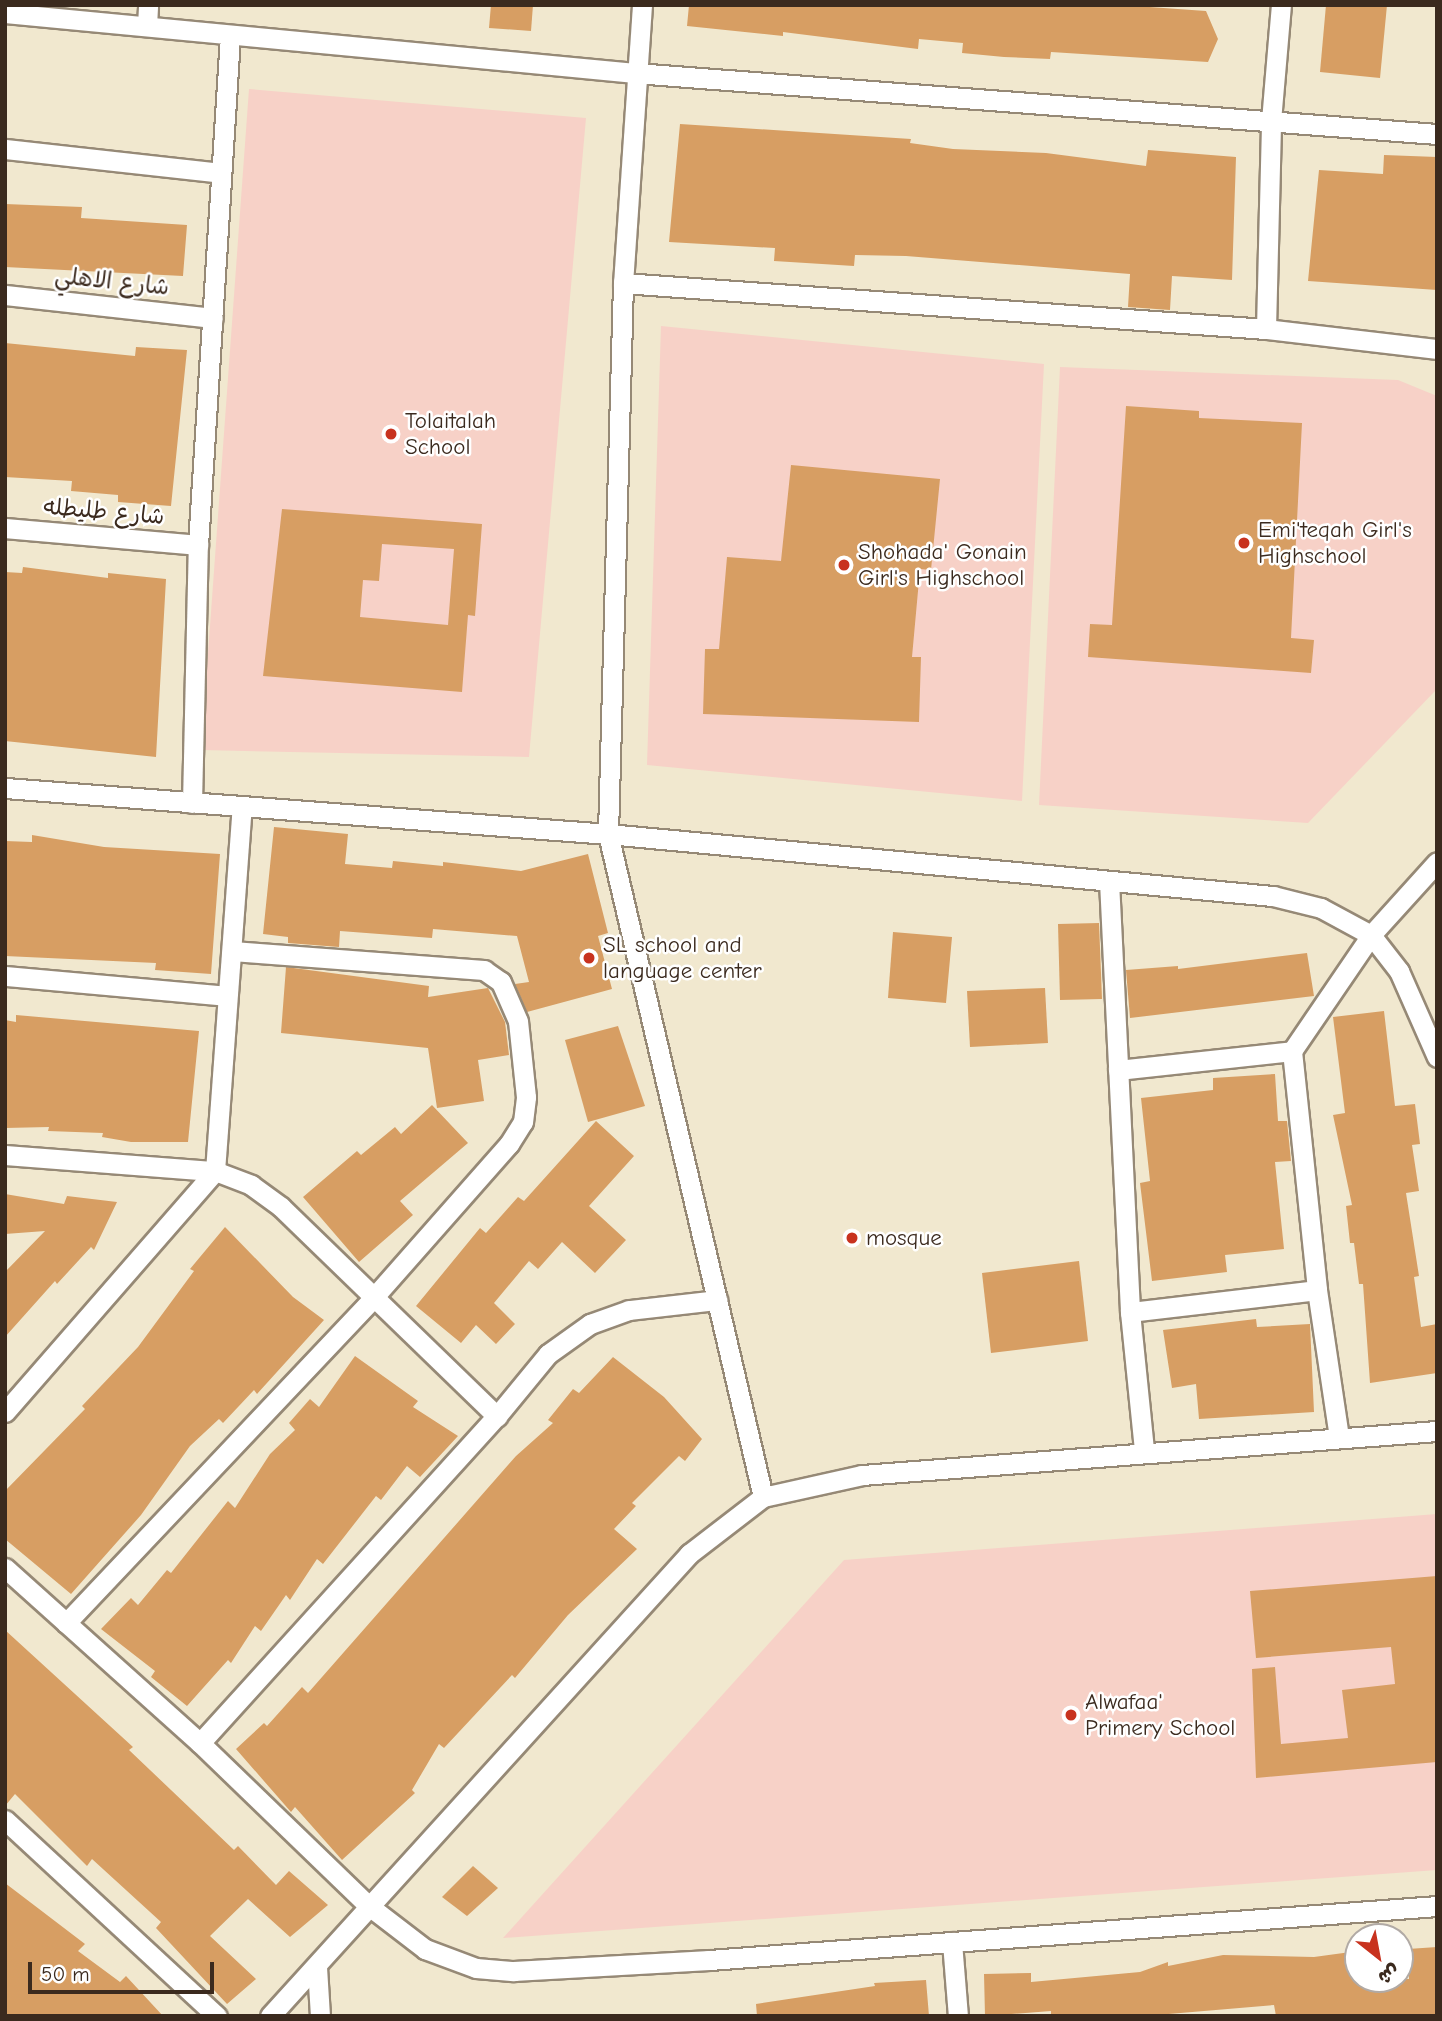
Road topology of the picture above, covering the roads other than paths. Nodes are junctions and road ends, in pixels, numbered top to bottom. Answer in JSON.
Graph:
{"nodes":[{"id":1,"x":148,"y":5,"type":"edge"},
{"id":2,"x":642,"y":5,"type":"edge"},
{"id":3,"x":1281,"y":5,"type":"edge"},
{"id":4,"x":5,"y":13,"type":"edge"},
{"id":5,"x":147,"y":26,"type":"junction"},
{"id":6,"x":230,"y":37,"type":"junction"},
{"id":7,"x":635,"y":73,"type":"junction"},
{"id":8,"x":1271,"y":121,"type":"junction"},
{"id":9,"x":1437,"y":134,"type":"edge"},
{"id":10,"x":5,"y":149,"type":"edge"},
{"id":11,"x":221,"y":173,"type":"junction"},
{"id":12,"x":623,"y":283,"type":"junction"},
{"id":13,"x":5,"y":295,"type":"edge"},
{"id":14,"x":213,"y":318,"type":"junction"},
{"id":15,"x":1266,"y":329,"type":"junction"},
{"id":16,"x":1437,"y":349,"type":"edge"},
{"id":17,"x":5,"y":528,"type":"edge"},
{"id":18,"x":198,"y":545,"type":"junction"},
{"id":19,"x":5,"y":788,"type":"edge"},
{"id":20,"x":192,"y":803,"type":"junction"},
{"id":21,"x":242,"y":807,"type":"junction"},
{"id":22,"x":608,"y":834,"type":"junction"},
{"id":23,"x":1437,"y":862,"type":"edge"},
{"id":24,"x":1109,"y":881,"type":"junction"},
{"id":25,"x":1371,"y":935,"type":"junction"},
{"id":26,"x":232,"y":951,"type":"junction"},
{"id":27,"x":5,"y":976,"type":"edge"},
{"id":28,"x":227,"y":996,"type":"junction"},
{"id":29,"x":1292,"y":1051,"type":"junction"},
{"id":30,"x":1437,"y":1057,"type":"edge"},
{"id":31,"x":1118,"y":1070,"type":"junction"},
{"id":32,"x":5,"y":1155,"type":"edge"},
{"id":33,"x":215,"y":1171,"type":"junction"},
{"id":34,"x":1317,"y":1290,"type":"junction"},
{"id":35,"x":374,"y":1297,"type":"junction"},
{"id":36,"x":717,"y":1300,"type":"junction"},
{"id":37,"x":1129,"y":1312,"type":"junction"},
{"id":38,"x":5,"y":1412,"type":"edge"},
{"id":39,"x":497,"y":1416,"type":"junction"},
{"id":40,"x":1437,"y":1431,"type":"edge"},
{"id":41,"x":1339,"y":1437,"type":"junction"},
{"id":42,"x":1144,"y":1451,"type":"junction"},
{"id":43,"x":763,"y":1497,"type":"junction"},
{"id":44,"x":5,"y":1568,"type":"edge"},
{"id":45,"x":66,"y":1623,"type":"junction"},
{"id":46,"x":200,"y":1743,"type":"junction"},
{"id":47,"x":5,"y":1819,"type":"edge"},
{"id":48,"x":369,"y":1906,"type":"junction"},
{"id":49,"x":1437,"y":1906,"type":"edge"},
{"id":50,"x":952,"y":1942,"type":"junction"},
{"id":51,"x":317,"y":1967,"type":"junction"},
{"id":52,"x":217,"y":2016,"type":"edge"},
{"id":53,"x":270,"y":2016,"type":"edge"},
{"id":54,"x":320,"y":2016,"type":"edge"},
{"id":55,"x":958,"y":2016,"type":"edge"}],
"edges":[{"from":1,"to":5,"type":"street"},
{"from":2,"to":7,"type":"street"},
{"from":3,"to":8,"type":"street"},
{"from":4,"to":5,"type":"street"},
{"from":5,"to":6,"type":"street"},
{"from":6,"to":7,"type":"street"},
{"from":6,"to":11,"type":"street"},
{"from":7,"to":8,"type":"street"},
{"from":7,"to":12,"type":"street"},
{"from":8,"to":9,"type":"street"},
{"from":8,"to":15,"type":"street"},
{"from":10,"to":11,"type":"street"},
{"from":11,"to":14,"type":"street"},
{"from":12,"to":15,"type":"street"},
{"from":12,"to":22,"type":"street"},
{"from":13,"to":14,"type":"street","name":"شارع الاهلي"},
{"from":14,"to":18,"type":"street"},
{"from":15,"to":16,"type":"street"},
{"from":17,"to":18,"type":"street","name":"شارع طليطله"},
{"from":18,"to":20,"type":"street"},
{"from":19,"to":20,"type":"street"},
{"from":20,"to":21,"type":"street"},
{"from":21,"to":22,"type":"street"},
{"from":21,"to":26,"type":"street"},
{"from":22,"to":24,"type":"street"},
{"from":22,"to":36,"type":"street"},
{"from":23,"to":25,"type":"street"},
{"from":24,"to":25,"type":"street"},
{"from":24,"to":31,"type":"street"},
{"from":25,"to":29,"type":"street"},
{"from":25,"to":30,"type":"street"},
{"from":26,"to":28,"type":"street"},
{"from":26,"to":35,"type":"street"},
{"from":27,"to":28,"type":"street"},
{"from":28,"to":33,"type":"street"},
{"from":29,"to":31,"type":"street"},
{"from":29,"to":34,"type":"street"},
{"from":31,"to":37,"type":"street"},
{"from":32,"to":33,"type":"street"},
{"from":33,"to":35,"type":"street"},
{"from":33,"to":38,"type":"street"},
{"from":34,"to":37,"type":"street"},
{"from":34,"to":41,"type":"street"},
{"from":35,"to":39,"type":"street"},
{"from":35,"to":45,"type":"street"},
{"from":36,"to":39,"type":"street"},
{"from":36,"to":43,"type":"street"},
{"from":37,"to":42,"type":"street"},
{"from":39,"to":46,"type":"street"},
{"from":40,"to":41,"type":"street"},
{"from":41,"to":42,"type":"street"},
{"from":42,"to":43,"type":"street"},
{"from":43,"to":48,"type":"street"},
{"from":44,"to":45,"type":"street"},
{"from":45,"to":46,"type":"street"},
{"from":46,"to":48,"type":"street"},
{"from":47,"to":52,"type":"street"},
{"from":48,"to":50,"type":"street"},
{"from":48,"to":51,"type":"street"},
{"from":49,"to":50,"type":"street"},
{"from":50,"to":55,"type":"street"},
{"from":51,"to":53,"type":"street"},
{"from":51,"to":54,"type":"street"}]}
